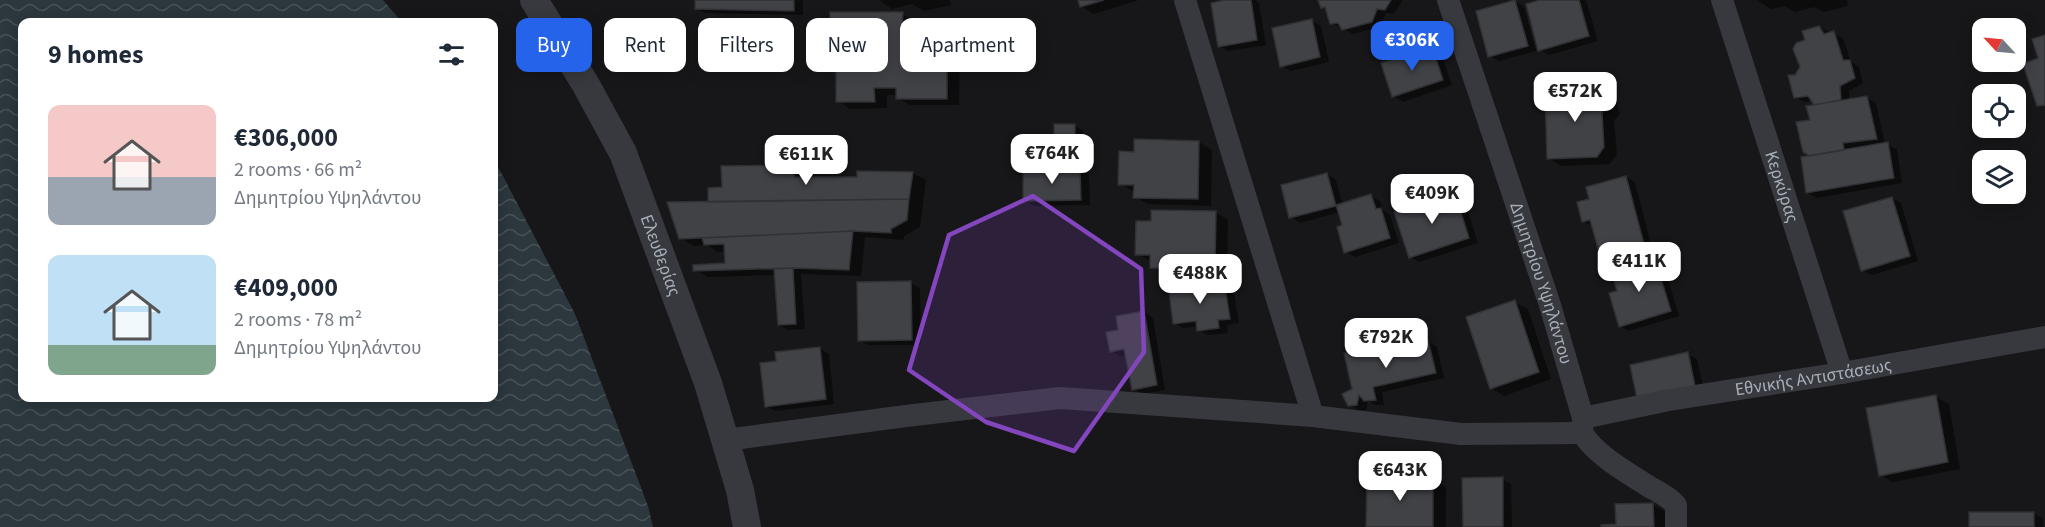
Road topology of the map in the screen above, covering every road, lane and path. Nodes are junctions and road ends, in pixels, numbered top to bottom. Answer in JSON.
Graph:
{"nodes":[{"id":1,"x":534,"y":0,"type":"edge"},
{"id":2,"x":1185,"y":0,"type":"edge"},
{"id":3,"x":1448,"y":0,"type":"edge"},
{"id":4,"x":1722,"y":0,"type":"edge"},
{"id":5,"x":2045,"y":337,"type":"edge"},
{"id":6,"x":1842,"y":373,"type":"junction"},
{"id":7,"x":1313,"y":416,"type":"junction"},
{"id":8,"x":1583,"y":426,"type":"junction"},
{"id":9,"x":726,"y":440,"type":"junction"},
{"id":10,"x":747,"y":527,"type":"edge"},
{"id":11,"x":1677,"y":527,"type":"edge"}],
"edges":[{"from":1,"to":9,"type":"street","name":"Ελευθερίας"},
{"from":2,"to":7,"type":"street"},
{"from":3,"to":8,"type":"street","name":"Δημητρίου Υψηλάντου"},
{"from":4,"to":6,"type":"street","name":"Κερκύρας"},
{"from":5,"to":6,"type":"street","name":"Εθνικής Αντιστάσεως"},
{"from":6,"to":8,"type":"street","name":"Εθνικής Αντιστάσεως"},
{"from":7,"to":8,"type":"street","name":"Εθνικής Αντιστάσεως"},
{"from":7,"to":9,"type":"street","name":"Εθνικής Αντιστάσεως"},
{"from":8,"to":11,"type":"street","name":"Δημητρίου Υψηλάντου"},
{"from":9,"to":10,"type":"street","name":"Ελευθερίας"}]}
